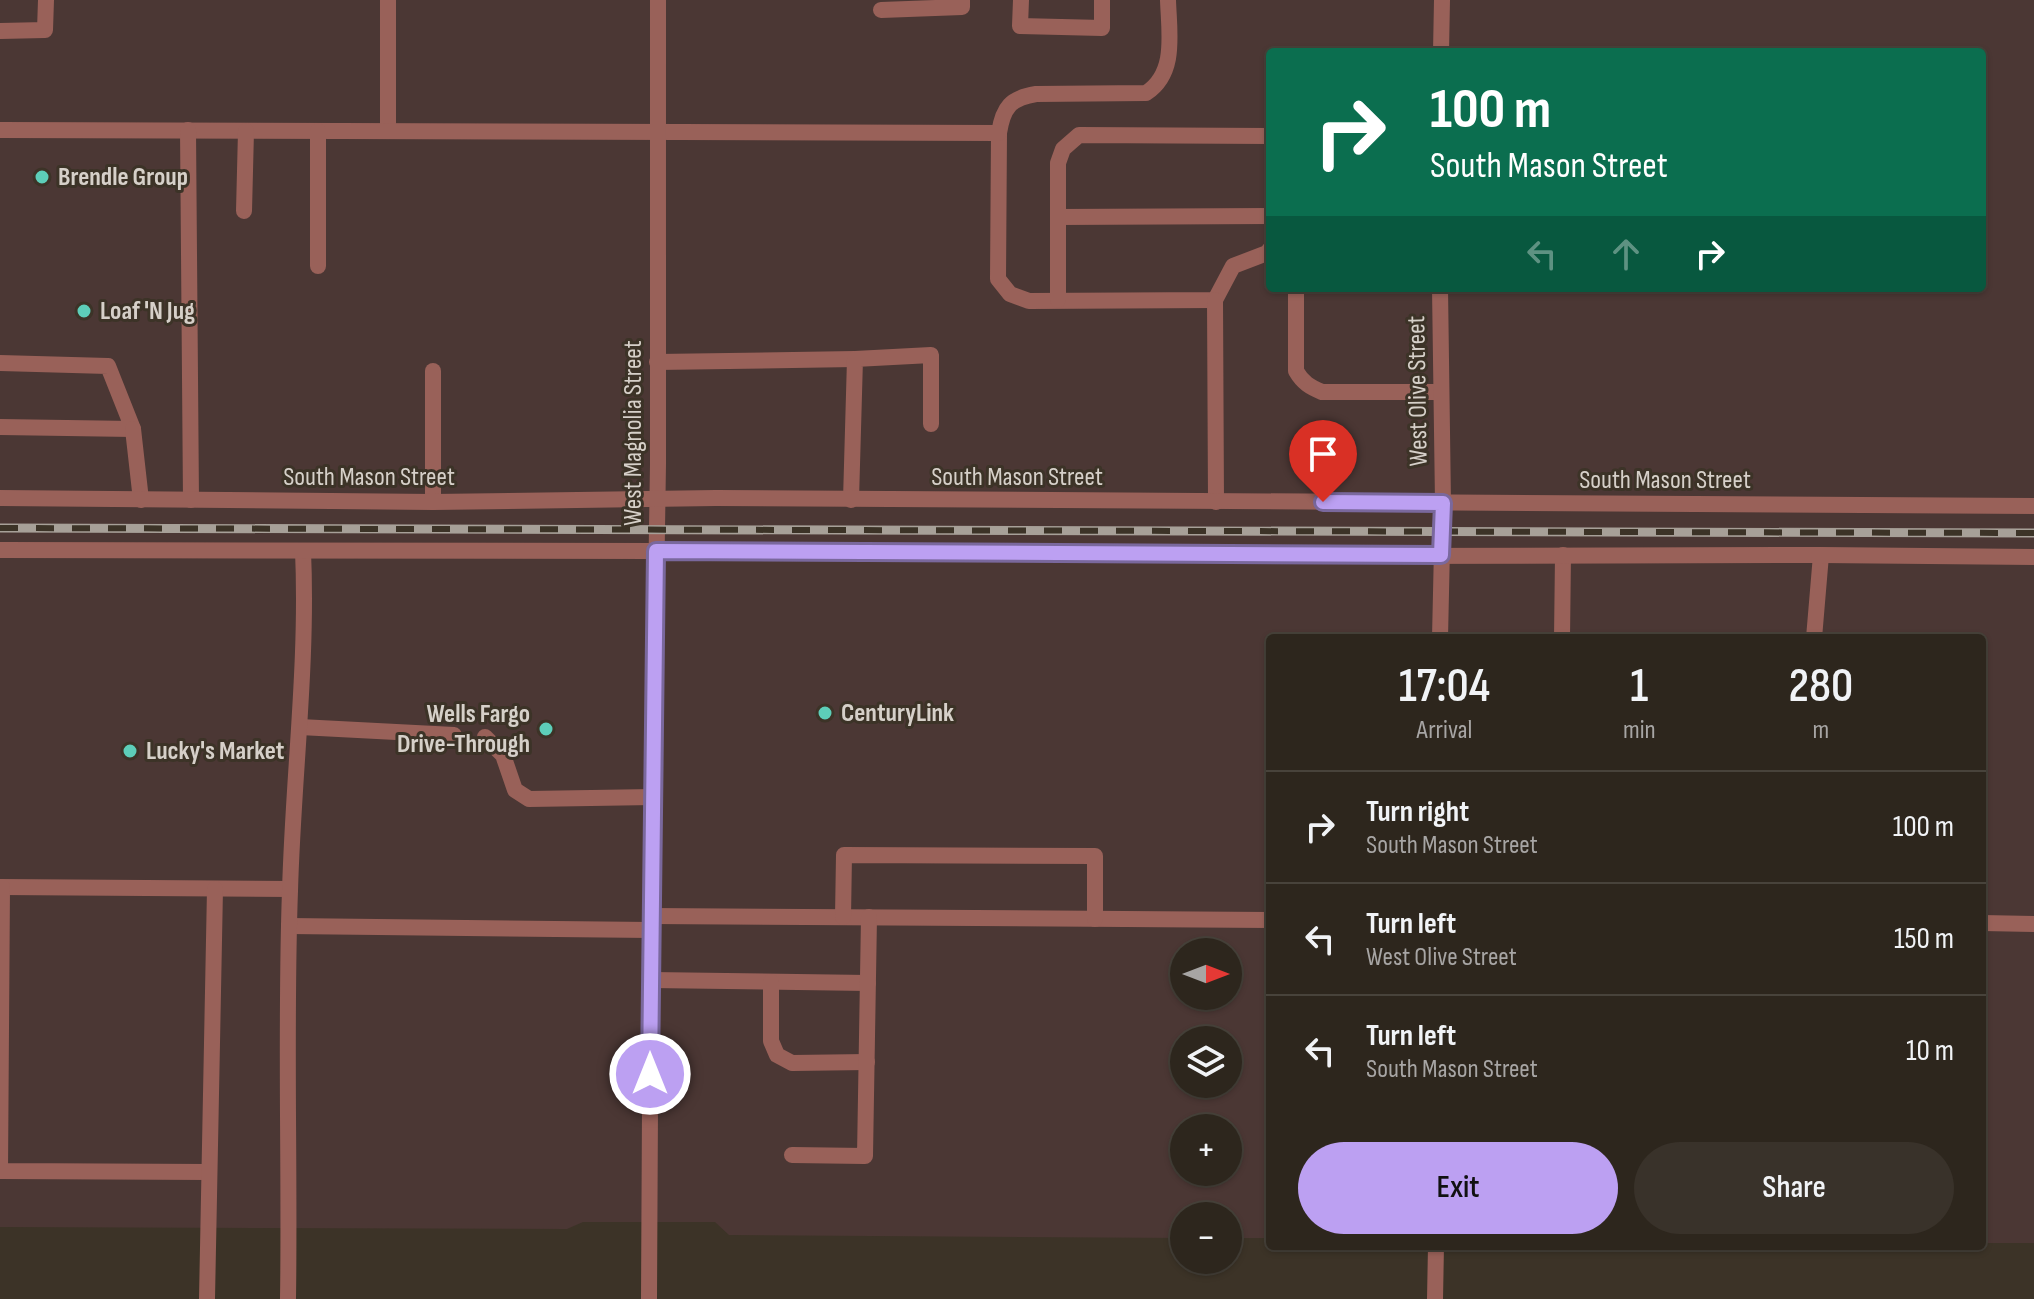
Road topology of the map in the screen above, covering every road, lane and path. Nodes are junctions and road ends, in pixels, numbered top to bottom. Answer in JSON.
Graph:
{"nodes":[{"id":1,"x":46,"y":0,"type":"edge"},
{"id":2,"x":388,"y":0,"type":"edge"},
{"id":3,"x":658,"y":0,"type":"edge"},
{"id":4,"x":962,"y":0,"type":"edge"},
{"id":5,"x":1021,"y":0,"type":"edge"},
{"id":6,"x":1102,"y":0,"type":"edge"},
{"id":7,"x":1168,"y":0,"type":"edge"},
{"id":8,"x":1442,"y":0,"type":"edge"},
{"id":9,"x":881,"y":10,"type":"dead end"},
{"id":10,"x":0,"y":31,"type":"edge"},
{"id":11,"x":1441,"y":48,"type":"edge"},
{"id":12,"x":0,"y":130,"type":"edge"},
{"id":13,"x":188,"y":130,"type":"junction"},
{"id":14,"x":246,"y":131,"type":"junction"},
{"id":15,"x":318,"y":131,"type":"junction"},
{"id":16,"x":388,"y":131,"type":"junction"},
{"id":17,"x":657,"y":133,"type":"junction"},
{"id":18,"x":999,"y":133,"type":"junction"},
{"id":19,"x":1266,"y":136,"type":"edge"},
{"id":20,"x":244,"y":211,"type":"dead end"},
{"id":21,"x":1266,"y":216,"type":"edge"},
{"id":22,"x":1058,"y":217,"type":"junction"},
{"id":23,"x":1266,"y":253,"type":"edge"},
{"id":24,"x":318,"y":266,"type":"dead end"},
{"id":25,"x":1296,"y":292,"type":"edge"},
{"id":26,"x":1440,"y":292,"type":"edge"},
{"id":27,"x":1058,"y":300,"type":"junction"},
{"id":28,"x":1215,"y":300,"type":"junction"},
{"id":29,"x":855,"y":359,"type":"junction"},
{"id":30,"x":657,"y":362,"type":"junction"},
{"id":31,"x":0,"y":363,"type":"edge"},
{"id":32,"x":433,"y":371,"type":"dead end"},
{"id":33,"x":1441,"y":392,"type":"junction"},
{"id":34,"x":931,"y":424,"type":"dead end"},
{"id":35,"x":0,"y":427,"type":"edge"},
{"id":36,"x":133,"y":429,"type":"junction"},
{"id":37,"x":0,"y":498,"type":"edge"},
{"id":38,"x":657,"y":498,"type":"junction"},
{"id":39,"x":141,"y":500,"type":"junction"},
{"id":40,"x":191,"y":500,"type":"junction"},
{"id":41,"x":851,"y":500,"type":"junction"},
{"id":42,"x":433,"y":502,"type":"junction"},
{"id":43,"x":1216,"y":502,"type":"junction"},
{"id":44,"x":1443,"y":503,"type":"junction"},
{"id":45,"x":2034,"y":506,"type":"edge"},
{"id":46,"x":0,"y":550,"type":"edge"},
{"id":47,"x":303,"y":551,"type":"junction"},
{"id":48,"x":656,"y":551,"type":"junction"},
{"id":49,"x":1441,"y":555,"type":"junction"},
{"id":50,"x":1563,"y":555,"type":"junction"},
{"id":51,"x":1821,"y":555,"type":"junction"},
{"id":52,"x":2034,"y":557,"type":"edge"},
{"id":53,"x":1440,"y":634,"type":"edge"},
{"id":54,"x":1562,"y":634,"type":"edge"},
{"id":55,"x":1814,"y":634,"type":"edge"},
{"id":56,"x":300,"y":727,"type":"junction"},
{"id":57,"x":454,"y":735,"type":"dead end"},
{"id":58,"x":485,"y":737,"type":"dead end"},
{"id":59,"x":653,"y":797,"type":"junction"},
{"id":60,"x":1,"y":887,"type":"edge"},
{"id":61,"x":215,"y":889,"type":"junction"},
{"id":62,"x":290,"y":889,"type":"junction"},
{"id":63,"x":843,"y":917,"type":"junction"},
{"id":64,"x":869,"y":917,"type":"junction"},
{"id":65,"x":1095,"y":919,"type":"junction"},
{"id":66,"x":1266,"y":920,"type":"edge"},
{"id":67,"x":651,"y":923,"type":"junction"},
{"id":68,"x":1986,"y":923,"type":"edge"},
{"id":69,"x":2034,"y":924,"type":"edge"},
{"id":70,"x":289,"y":926,"type":"junction"},
{"id":71,"x":651,"y":980,"type":"junction"},
{"id":72,"x":771,"y":982,"type":"junction"},
{"id":73,"x":868,"y":983,"type":"junction"},
{"id":74,"x":867,"y":1062,"type":"junction"},
{"id":75,"x":792,"y":1155,"type":"dead end"},
{"id":76,"x":209,"y":1172,"type":"junction"},
{"id":77,"x":1436,"y":1250,"type":"edge"},
{"id":78,"x":207,"y":1299,"type":"edge"},
{"id":79,"x":288,"y":1299,"type":"edge"},
{"id":80,"x":649,"y":1299,"type":"edge"},
{"id":81,"x":1435,"y":1299,"type":"edge"}],
"edges":[{"from":1,"to":10,"type":"street"},
{"from":2,"to":16,"type":"street"},
{"from":3,"to":17,"type":"street","name":"West Magnolia Street"},
{"from":4,"to":9,"type":"street"},
{"from":5,"to":6,"type":"street"},
{"from":7,"to":18,"type":"street"},
{"from":8,"to":11,"type":"street"},
{"from":12,"to":13,"type":"street"},
{"from":13,"to":14,"type":"street"},
{"from":13,"to":40,"type":"street"},
{"from":14,"to":15,"type":"street"},
{"from":14,"to":20,"type":"street"},
{"from":15,"to":16,"type":"street"},
{"from":15,"to":24,"type":"street"},
{"from":16,"to":17,"type":"street"},
{"from":17,"to":18,"type":"street"},
{"from":17,"to":30,"type":"street","name":"West Magnolia Street"},
{"from":18,"to":27,"type":"street"},
{"from":19,"to":22,"type":"street"},
{"from":21,"to":22,"type":"street"},
{"from":22,"to":27,"type":"street"},
{"from":23,"to":28,"type":"street"},
{"from":25,"to":33,"type":"street"},
{"from":26,"to":33,"type":"street","name":"West Olive Street"},
{"from":27,"to":28,"type":"street"},
{"from":28,"to":43,"type":"street"},
{"from":29,"to":30,"type":"street"},
{"from":29,"to":34,"type":"street"},
{"from":29,"to":41,"type":"street"},
{"from":30,"to":38,"type":"street","name":"West Magnolia Street"},
{"from":31,"to":36,"type":"street"},
{"from":32,"to":42,"type":"street"},
{"from":33,"to":44,"type":"street","name":"West Olive Street"},
{"from":35,"to":36,"type":"street"},
{"from":36,"to":39,"type":"street"},
{"from":37,"to":39,"type":"street","name":"South Mason Street"},
{"from":38,"to":41,"type":"street","name":"South Mason Street"},
{"from":38,"to":42,"type":"street","name":"South Mason Street"},
{"from":38,"to":48,"type":"street","name":"West Magnolia Street"},
{"from":39,"to":40,"type":"street","name":"South Mason Street"},
{"from":40,"to":42,"type":"street","name":"South Mason Street"},
{"from":41,"to":43,"type":"street","name":"South Mason Street"},
{"from":43,"to":44,"type":"street","name":"South Mason Street"},
{"from":44,"to":45,"type":"street","name":"South Mason Street"},
{"from":44,"to":49,"type":"street","name":"West Olive Street"},
{"from":46,"to":47,"type":"street"},
{"from":47,"to":48,"type":"street"},
{"from":47,"to":56,"type":"street"},
{"from":48,"to":49,"type":"street"},
{"from":48,"to":59,"type":"street","name":"West Magnolia Street"},
{"from":49,"to":50,"type":"street"},
{"from":49,"to":53,"type":"street","name":"West Olive Street"},
{"from":50,"to":51,"type":"street"},
{"from":50,"to":54,"type":"street"},
{"from":51,"to":52,"type":"street"},
{"from":51,"to":55,"type":"street"},
{"from":56,"to":57,"type":"street"},
{"from":56,"to":62,"type":"street"},
{"from":58,"to":59,"type":"street"},
{"from":59,"to":67,"type":"street","name":"West Magnolia Street"},
{"from":60,"to":61,"type":"street"},
{"from":60,"to":76,"type":"street"},
{"from":61,"to":62,"type":"street"},
{"from":61,"to":76,"type":"street"},
{"from":62,"to":70,"type":"street"},
{"from":63,"to":64,"type":"street"},
{"from":63,"to":65,"type":"street"},
{"from":63,"to":67,"type":"street"},
{"from":64,"to":65,"type":"street"},
{"from":64,"to":73,"type":"street"},
{"from":65,"to":66,"type":"street"},
{"from":67,"to":70,"type":"street"},
{"from":67,"to":71,"type":"street","name":"West Magnolia Street"},
{"from":68,"to":69,"type":"street"},
{"from":70,"to":79,"type":"street"},
{"from":71,"to":72,"type":"street"},
{"from":71,"to":80,"type":"street","name":"West Magnolia Street"},
{"from":72,"to":73,"type":"street"},
{"from":72,"to":74,"type":"street"},
{"from":73,"to":74,"type":"street"},
{"from":74,"to":75,"type":"street"},
{"from":76,"to":78,"type":"street"},
{"from":77,"to":81,"type":"street"}]}
